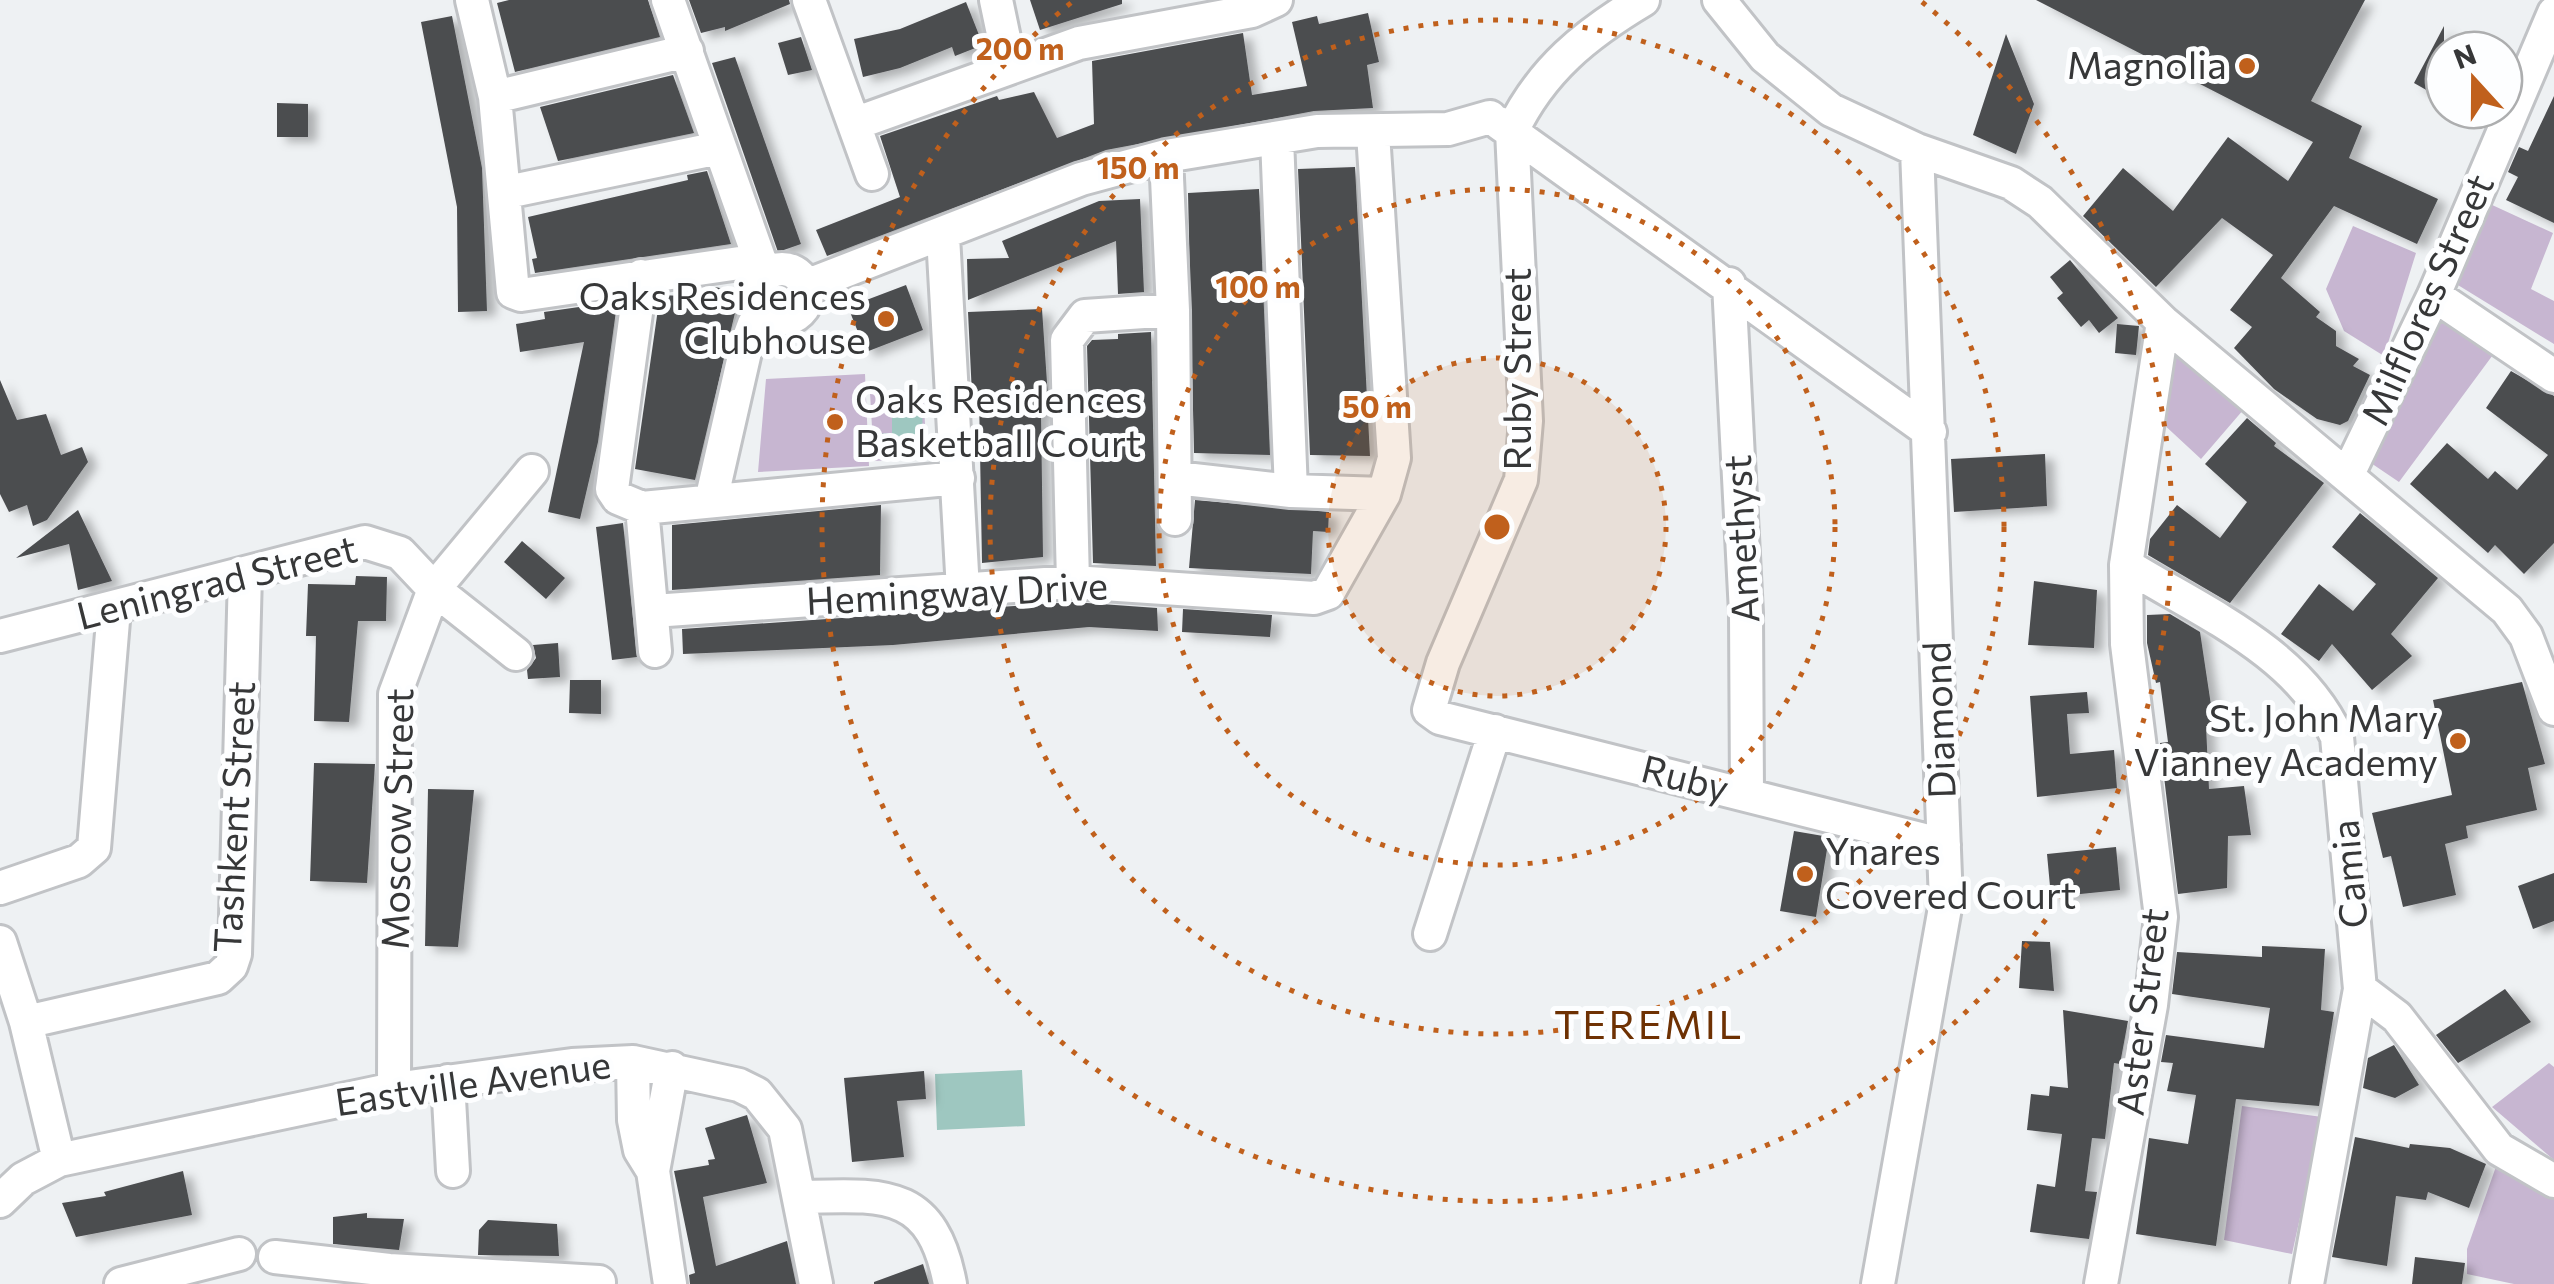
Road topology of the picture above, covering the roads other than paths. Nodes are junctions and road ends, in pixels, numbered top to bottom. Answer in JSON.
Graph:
{"nodes":[{"id":1,"x":472,"y":0,"type":"edge"},
{"id":2,"x":668,"y":0,"type":"edge"},
{"id":3,"x":809,"y":0,"type":"edge"},
{"id":4,"x":996,"y":0,"type":"edge"},
{"id":5,"x":1276,"y":0,"type":"edge"},
{"id":6,"x":1643,"y":0,"type":"edge"},
{"id":7,"x":1719,"y":0,"type":"edge"},
{"id":8,"x":1182,"y":12,"type":"edge"},
{"id":9,"x":2554,"y":13,"type":"edge"},
{"id":10,"x":686,"y":52,"type":"junction"},
{"id":11,"x":1010,"y":67,"type":"junction"},
{"id":12,"x":495,"y":97,"type":"junction"},
{"id":13,"x":854,"y":124,"type":"junction"},
{"id":14,"x":1501,"y":124,"type":"junction"},
{"id":15,"x":1364,"y":130,"type":"junction"},
{"id":16,"x":1278,"y":138,"type":"junction"},
{"id":17,"x":719,"y":148,"type":"junction"},
{"id":18,"x":1917,"y":150,"type":"junction"},
{"id":19,"x":1166,"y":156,"type":"junction"},
{"id":20,"x":872,"y":174,"type":"dead end"},
{"id":21,"x":507,"y":192,"type":"junction"},
{"id":22,"x":943,"y":236,"type":"junction"},
{"id":23,"x":762,"y":268,"type":"junction"},
{"id":24,"x":641,"y":276,"type":"junction"},
{"id":25,"x":1729,"y":284,"type":"junction"},
{"id":26,"x":806,"y":286,"type":"junction"},
{"id":27,"x":2434,"y":295,"type":"junction"},
{"id":28,"x":1173,"y":310,"type":"junction"},
{"id":29,"x":765,"y":313,"type":"junction"},
{"id":30,"x":2163,"y":322,"type":"junction"},
{"id":31,"x":2554,"y":376,"type":"edge"},
{"id":32,"x":1930,"y":432,"type":"junction"},
{"id":33,"x":532,"y":471,"type":"dead end"},
{"id":34,"x":2348,"y":476,"type":"junction"},
{"id":35,"x":958,"y":478,"type":"junction"},
{"id":36,"x":1176,"y":478,"type":"junction"},
{"id":37,"x":1291,"y":491,"type":"junction"},
{"id":38,"x":1384,"y":494,"type":"junction"},
{"id":39,"x":710,"y":500,"type":"junction"},
{"id":40,"x":628,"y":502,"type":"junction"},
{"id":41,"x":1175,"y":519,"type":"dead end"},
{"id":42,"x":2126,"y":565,"type":"junction"},
{"id":43,"x":245,"y":574,"type":"junction"},
{"id":44,"x":1073,"y":582,"type":"junction"},
{"id":45,"x":434,"y":589,"type":"junction"},
{"id":46,"x":962,"y":590,"type":"junction"},
{"id":47,"x":114,"y":609,"type":"junction"},
{"id":48,"x":653,"y":611,"type":"junction"},
{"id":49,"x":0,"y":636,"type":"edge"},
{"id":50,"x":656,"y":652,"type":"dead end"},
{"id":51,"x":516,"y":654,"type":"dead end"},
{"id":52,"x":2554,"y":709,"type":"edge"},
{"id":53,"x":1428,"y":710,"type":"joint"},
{"id":54,"x":1495,"y":731,"type":"junction"},
{"id":55,"x":1748,"y":794,"type":"junction"},
{"id":56,"x":1944,"y":845,"type":"junction"},
{"id":57,"x":0,"y":888,"type":"edge"},
{"id":58,"x":1430,"y":934,"type":"dead end"},
{"id":59,"x":0,"y":942,"type":"edge"},
{"id":60,"x":2360,"y":989,"type":"junction"},
{"id":61,"x":26,"y":1022,"type":"junction"},
{"id":62,"x":633,"y":1062,"type":"junction"},
{"id":63,"x":672,"y":1068,"type":"junction"},
{"id":64,"x":448,"y":1081,"type":"junction"},
{"id":65,"x":394,"y":1089,"type":"junction"},
{"id":66,"x":60,"y":1160,"type":"junction"},
{"id":67,"x":453,"y":1171,"type":"dead end"},
{"id":68,"x":653,"y":1171,"type":"junction"},
{"id":69,"x":2554,"y":1181,"type":"edge"},
{"id":70,"x":800,"y":1197,"type":"junction"},
{"id":71,"x":0,"y":1202,"type":"edge"},
{"id":72,"x":239,"y":1254,"type":"dead end"},
{"id":73,"x":275,"y":1257,"type":"dead end"},
{"id":74,"x":388,"y":1277,"type":"edge"},
{"id":75,"x":514,"y":1281,"type":"edge"},
{"id":76,"x":599,"y":1282,"type":"edge"},
{"id":77,"x":121,"y":1284,"type":"edge"},
{"id":78,"x":670,"y":1284,"type":"edge"},
{"id":79,"x":816,"y":1284,"type":"edge"},
{"id":80,"x":950,"y":1284,"type":"edge"},
{"id":81,"x":1878,"y":1284,"type":"edge"},
{"id":82,"x":2101,"y":1284,"type":"edge"},
{"id":83,"x":2307,"y":1284,"type":"edge"}],
"edges":[{"from":1,"to":12,"type":"street"},
{"from":2,"to":10,"type":"street"},
{"from":3,"to":13,"type":"street"},
{"from":4,"to":11,"type":"street"},
{"from":5,"to":8,"type":"street"},
{"from":6,"to":14,"type":"street"},
{"from":7,"to":18,"type":"street"},
{"from":8,"to":11,"type":"street"},
{"from":9,"to":27,"type":"street","name":"Milflores Street"},
{"from":10,"to":12,"type":"street"},
{"from":10,"to":17,"type":"street"},
{"from":11,"to":13,"type":"street"},
{"from":12,"to":21,"type":"street"},
{"from":13,"to":20,"type":"street"},
{"from":14,"to":15,"type":"street"},
{"from":14,"to":25,"type":"street"},
{"from":14,"to":53,"type":"street","name":"Ruby Street"},
{"from":15,"to":16,"type":"street"},
{"from":15,"to":38,"type":"street"},
{"from":16,"to":19,"type":"street"},
{"from":16,"to":37,"type":"street"},
{"from":17,"to":21,"type":"street"},
{"from":17,"to":23,"type":"street"},
{"from":18,"to":30,"type":"street"},
{"from":18,"to":32,"type":"street","name":"Diamond"},
{"from":19,"to":22,"type":"street"},
{"from":19,"to":28,"type":"street"},
{"from":21,"to":24,"type":"street"},
{"from":22,"to":26,"type":"street"},
{"from":22,"to":35,"type":"street"},
{"from":23,"to":24,"type":"street"},
{"from":23,"to":26,"type":"street"},
{"from":23,"to":29,"type":"street"},
{"from":24,"to":40,"type":"street"},
{"from":25,"to":32,"type":"street"},
{"from":25,"to":55,"type":"street","name":"Amethyst"},
{"from":26,"to":29,"type":"street"},
{"from":27,"to":31,"type":"street"},
{"from":27,"to":34,"type":"street","name":"Milflores Street"},
{"from":28,"to":36,"type":"street"},
{"from":28,"to":44,"type":"street"},
{"from":29,"to":39,"type":"street"},
{"from":30,"to":34,"type":"street"},
{"from":30,"to":42,"type":"street","name":"Aster Street"},
{"from":32,"to":56,"type":"street","name":"Diamond"},
{"from":33,"to":45,"type":"street","name":"Moscow Street"},
{"from":34,"to":52,"type":"street"},
{"from":35,"to":39,"type":"street"},
{"from":35,"to":46,"type":"street"},
{"from":36,"to":37,"type":"street"},
{"from":36,"to":41,"type":"street"},
{"from":37,"to":38,"type":"street"},
{"from":38,"to":44,"type":"street","name":"Hemingway Drive"},
{"from":39,"to":40,"type":"street"},
{"from":40,"to":48,"type":"street"},
{"from":42,"to":60,"type":"street","name":"Camia"},
{"from":42,"to":82,"type":"street","name":"Aster Street"},
{"from":43,"to":45,"type":"street","name":"Leningrad Street"},
{"from":43,"to":47,"type":"street","name":"Leningrad Street"},
{"from":43,"to":61,"type":"street","name":"Tashkent Street"},
{"from":44,"to":46,"type":"street","name":"Hemingway Drive"},
{"from":45,"to":51,"type":"street","name":"Leningrad Street"},
{"from":45,"to":65,"type":"street","name":"Moscow Street"},
{"from":46,"to":48,"type":"street","name":"Hemingway Drive"},
{"from":47,"to":49,"type":"street","name":"Leningrad Street"},
{"from":47,"to":57,"type":"street"},
{"from":48,"to":50,"type":"street"},
{"from":53,"to":54,"type":"street","name":"Ruby"},
{"from":54,"to":55,"type":"street","name":"Ruby"},
{"from":54,"to":58,"type":"street"},
{"from":55,"to":56,"type":"street","name":"Ruby"},
{"from":56,"to":81,"type":"street","name":"Diamond"},
{"from":59,"to":61,"type":"street"},
{"from":60,"to":69,"type":"street"},
{"from":60,"to":83,"type":"street","name":"Camia"},
{"from":61,"to":66,"type":"street"},
{"from":62,"to":63,"type":"street","name":"Eastville Avenue"},
{"from":62,"to":64,"type":"street","name":"Eastville Avenue"},
{"from":62,"to":68,"type":"street"},
{"from":63,"to":68,"type":"street"},
{"from":63,"to":70,"type":"street","name":"Eastville Avenue"},
{"from":64,"to":65,"type":"street","name":"Eastville Avenue"},
{"from":64,"to":67,"type":"street"},
{"from":65,"to":66,"type":"street","name":"Eastville Avenue"},
{"from":66,"to":71,"type":"street","name":"Eastville Avenue"},
{"from":68,"to":78,"type":"street"},
{"from":70,"to":79,"type":"street","name":"Eastville Avenue"},
{"from":70,"to":80,"type":"street"},
{"from":72,"to":77,"type":"street"},
{"from":73,"to":74,"type":"street"},
{"from":74,"to":75,"type":"street"},
{"from":75,"to":76,"type":"street"}]}
